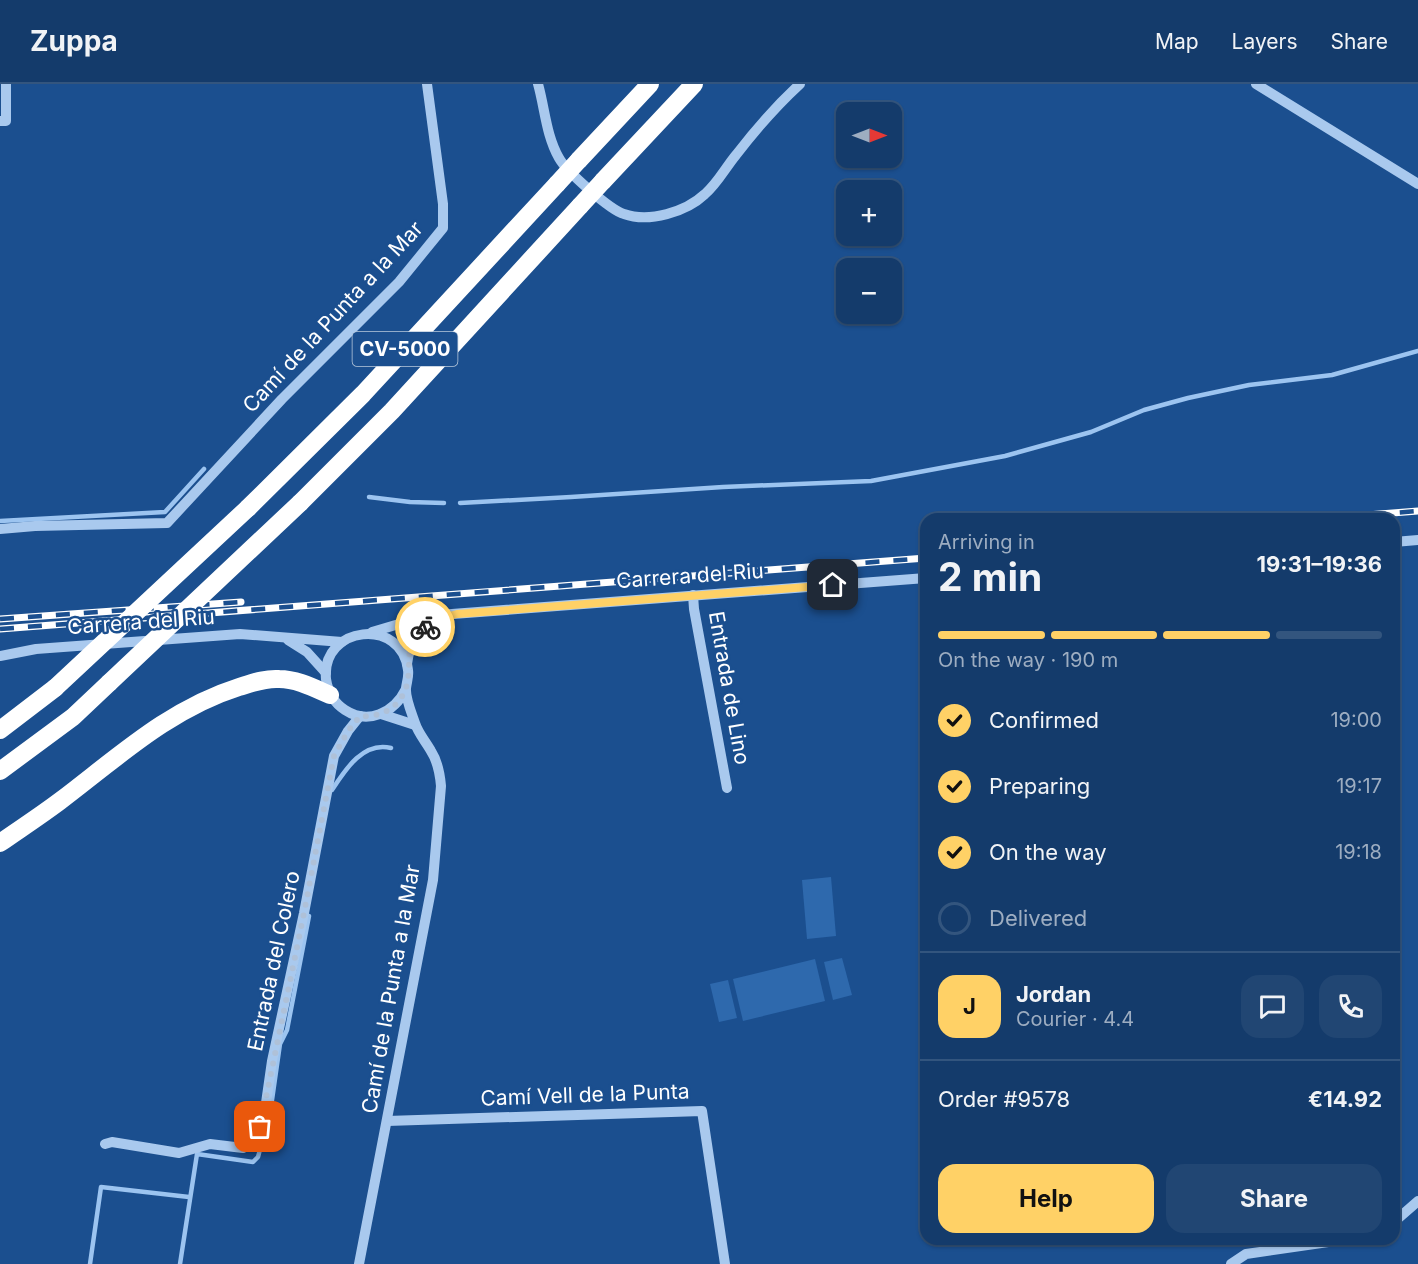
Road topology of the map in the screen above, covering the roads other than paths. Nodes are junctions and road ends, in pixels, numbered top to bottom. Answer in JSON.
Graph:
{"nodes":[{"id":1,"x":6,"y":84,"type":"edge"},
{"id":2,"x":427,"y":84,"type":"edge"},
{"id":3,"x":538,"y":84,"type":"edge"},
{"id":4,"x":650,"y":84,"type":"edge"},
{"id":5,"x":694,"y":84,"type":"edge"},
{"id":6,"x":800,"y":84,"type":"edge"},
{"id":7,"x":1256,"y":84,"type":"edge"},
{"id":8,"x":0,"y":121,"type":"edge"},
{"id":9,"x":1418,"y":184,"type":"edge"},
{"id":10,"x":0,"y":529,"type":"edge"},
{"id":11,"x":1418,"y":540,"type":"edge"},
{"id":12,"x":1400,"y":542,"type":"edge"},
{"id":13,"x":920,"y":578,"type":"edge"},
{"id":14,"x":693,"y":595,"type":"junction"},
{"id":15,"x":457,"y":614,"type":"junction"},
{"id":16,"x":363,"y":634,"type":"junction"},
{"id":17,"x":285,"y":638,"type":"junction"},
{"id":18,"x":342,"y":642,"type":"junction"},
{"id":19,"x":0,"y":656,"type":"edge"},
{"id":20,"x":407,"y":665,"type":"junction"},
{"id":21,"x":326,"y":673,"type":"junction"},
{"id":22,"x":406,"y":689,"type":"junction"},
{"id":23,"x":330,"y":694,"type":"junction"},
{"id":24,"x":381,"y":714,"type":"junction"},
{"id":25,"x":360,"y":716,"type":"junction"},
{"id":26,"x":416,"y":726,"type":"junction"},
{"id":27,"x":0,"y":730,"type":"edge"},
{"id":28,"x":0,"y":771,"type":"edge"},
{"id":29,"x":727,"y":788,"type":"dead end"},
{"id":30,"x":0,"y":843,"type":"edge"},
{"id":31,"x":387,"y":1121,"type":"junction"},
{"id":32,"x":105,"y":1144,"type":"dead end"},
{"id":33,"x":1418,"y":1201,"type":"edge"},
{"id":34,"x":1400,"y":1217,"type":"edge"},
{"id":35,"x":1308,"y":1245,"type":"edge"},
{"id":36,"x":359,"y":1264,"type":"edge"},
{"id":37,"x":725,"y":1264,"type":"edge"},
{"id":38,"x":1231,"y":1264,"type":"edge"}],
"edges":[{"from":1,"to":8,"type":"street"},
{"from":2,"to":10,"type":"street","name":"Camí de la Punta a la Mar"},
{"from":3,"to":6,"type":"street"},
{"from":4,"to":27,"type":"highway","number":"CV-5000","bridge":true},
{"from":5,"to":28,"type":"highway","number":"CV-5000","bridge":true},
{"from":7,"to":9,"type":"street"},
{"from":11,"to":12,"type":"street"},
{"from":13,"to":14,"type":"street","name":"Carrera del Riu"},
{"from":14,"to":15,"type":"street","name":"Carrera del Riu"},
{"from":14,"to":29,"type":"street","name":"Entrada de Lino"},
{"from":15,"to":16,"type":"street","name":"Carrera del Riu"},
{"from":15,"to":20,"type":"street","name":"Carrera del Riu"},
{"from":16,"to":18,"type":"street"},
{"from":16,"to":20,"type":"street"},
{"from":17,"to":18,"type":"street","name":"Carrera del Riu"},
{"from":17,"to":19,"type":"street","name":"Carrera del Riu"},
{"from":17,"to":21,"type":"street","name":"Carrera del Riu"},
{"from":18,"to":21,"type":"street"},
{"from":20,"to":22,"type":"street"},
{"from":21,"to":23,"type":"street"},
{"from":22,"to":24,"type":"street"},
{"from":22,"to":26,"type":"street","name":"Camí de la Punta a la Mar"},
{"from":23,"to":25,"type":"street"},
{"from":23,"to":30,"type":"highway"},
{"from":24,"to":25,"type":"street"},
{"from":24,"to":26,"type":"street"},
{"from":25,"to":32,"type":"street","name":"Entrada del Colero"},
{"from":26,"to":31,"type":"street","name":"Camí de la Punta a la Mar"},
{"from":31,"to":36,"type":"street","name":"Camí de la Punta a la Mar"},
{"from":31,"to":37,"type":"street","name":"Camí Vell de la Punta"},
{"from":33,"to":34,"type":"street"},
{"from":35,"to":38,"type":"street"}]}
